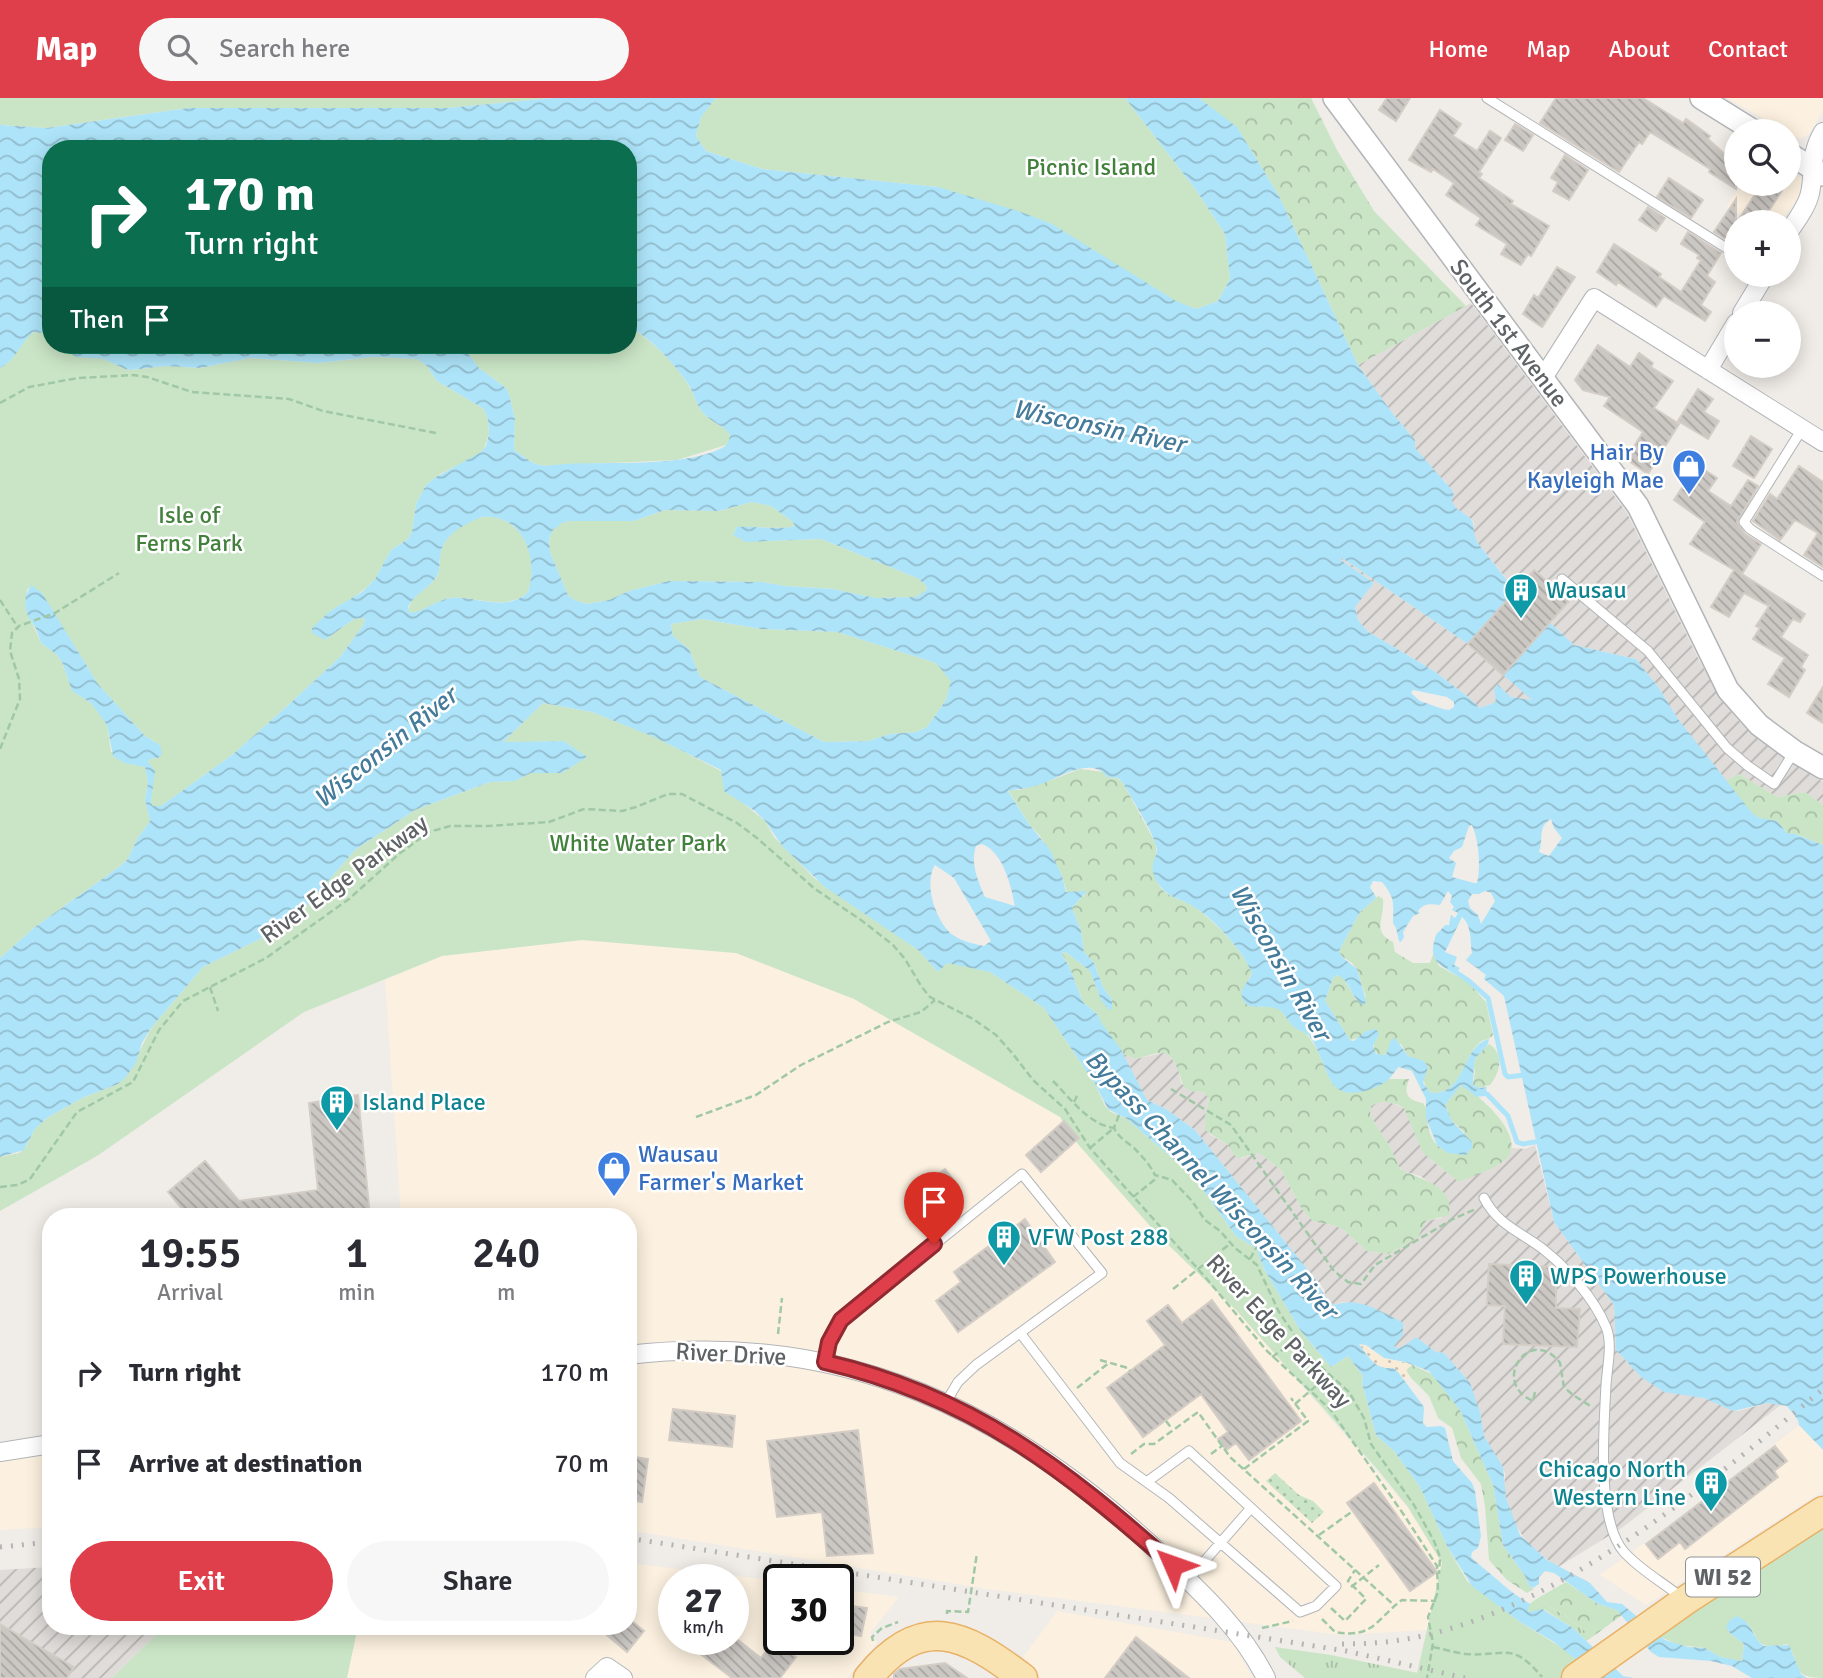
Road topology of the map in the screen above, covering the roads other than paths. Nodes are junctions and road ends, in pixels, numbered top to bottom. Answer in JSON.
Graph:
{"nodes":[{"id":1,"x":1334,"y":98,"type":"edge"},
{"id":2,"x":1487,"y":98,"type":"edge"},
{"id":3,"x":1700,"y":98,"type":"edge"},
{"id":4,"x":1734,"y":119,"type":"edge"},
{"id":5,"x":1823,"y":132,"type":"edge"},
{"id":6,"x":1801,"y":161,"type":"edge"},
{"id":7,"x":1817,"y":171,"type":"edge"},
{"id":8,"x":1801,"y":210,"type":"edge"},
{"id":9,"x":1724,"y":246,"type":"edge"},
{"id":10,"x":1724,"y":343,"type":"edge"},
{"id":11,"x":1708,"y":370,"type":"junction"},
{"id":12,"x":1543,"y":378,"type":"junction"},
{"id":13,"x":1802,"y":429,"type":"junction"},
{"id":14,"x":1823,"y":442,"type":"edge"},
{"id":15,"x":1823,"y":576,"type":"edge"},
{"id":16,"x":1562,"y":579,"type":"dead end"},
{"id":17,"x":1794,"y":751,"type":"junction"},
{"id":18,"x":1823,"y":768,"type":"edge"},
{"id":19,"x":1485,"y":1201,"type":"road end"},
{"id":20,"x":1021,"y":1334,"type":"junction"},
{"id":21,"x":637,"y":1353,"type":"edge"},
{"id":22,"x":825,"y":1362,"type":"junction"},
{"id":23,"x":946,"y":1402,"type":"junction"},
{"id":24,"x":42,"y":1445,"type":"edge"},
{"id":25,"x":0,"y":1452,"type":"edge"},
{"id":26,"x":1148,"y":1481,"type":"junction"},
{"id":27,"x":1250,"y":1509,"type":"junction"},
{"id":28,"x":1818,"y":1517,"type":"edge"},
{"id":29,"x":1222,"y":1543,"type":"junction"},
{"id":30,"x":1188,"y":1580,"type":"junction"},
{"id":31,"x":1676,"y":1607,"type":"junction"},
{"id":32,"x":601,"y":1673,"type":"edge"},
{"id":33,"x":622,"y":1678,"type":"edge"},
{"id":34,"x":868,"y":1678,"type":"edge"},
{"id":35,"x":1023,"y":1678,"type":"edge"},
{"id":36,"x":1266,"y":1678,"type":"edge"},
{"id":37,"x":1576,"y":1678,"type":"edge"}],
"edges":[{"from":1,"to":12,"type":"street","name":"South 1st Avenue"},
{"from":2,"to":9,"type":"lane"},
{"from":3,"to":4,"type":"street"},
{"from":5,"to":7,"type":"street"},
{"from":6,"to":7,"type":"street"},
{"from":7,"to":8,"type":"street"},
{"from":10,"to":11,"type":"street"},
{"from":11,"to":12,"type":"street"},
{"from":11,"to":13,"type":"street"},
{"from":12,"to":17,"type":"street","name":"South 1st Avenue"},
{"from":13,"to":14,"type":"street"},
{"from":13,"to":15,"type":"lane"},
{"from":16,"to":17,"type":"lane"},
{"from":17,"to":18,"type":"street","name":"South 1st Avenue"},
{"from":19,"to":31,"type":"lane"},
{"from":20,"to":22,"type":"lane"},
{"from":20,"to":23,"type":"lane"},
{"from":20,"to":26,"type":"lane"},
{"from":21,"to":22,"type":"street","name":"River Drive"},
{"from":22,"to":23,"type":"street","name":"River Drive"},
{"from":23,"to":30,"type":"street","name":"River Drive"},
{"from":24,"to":25,"type":"street"},
{"from":26,"to":27,"type":"lane"},
{"from":26,"to":29,"type":"lane"},
{"from":27,"to":29,"type":"lane"},
{"from":27,"to":29,"type":"lane"},
{"from":28,"to":31,"type":"main road","number":"WI 52"},
{"from":29,"to":30,"type":"lane"},
{"from":30,"to":36,"type":"street","name":"River Drive"},
{"from":31,"to":37,"type":"main road","number":"WI 52"},
{"from":32,"to":33,"type":"street"},
{"from":34,"to":35,"type":"main road"}]}
